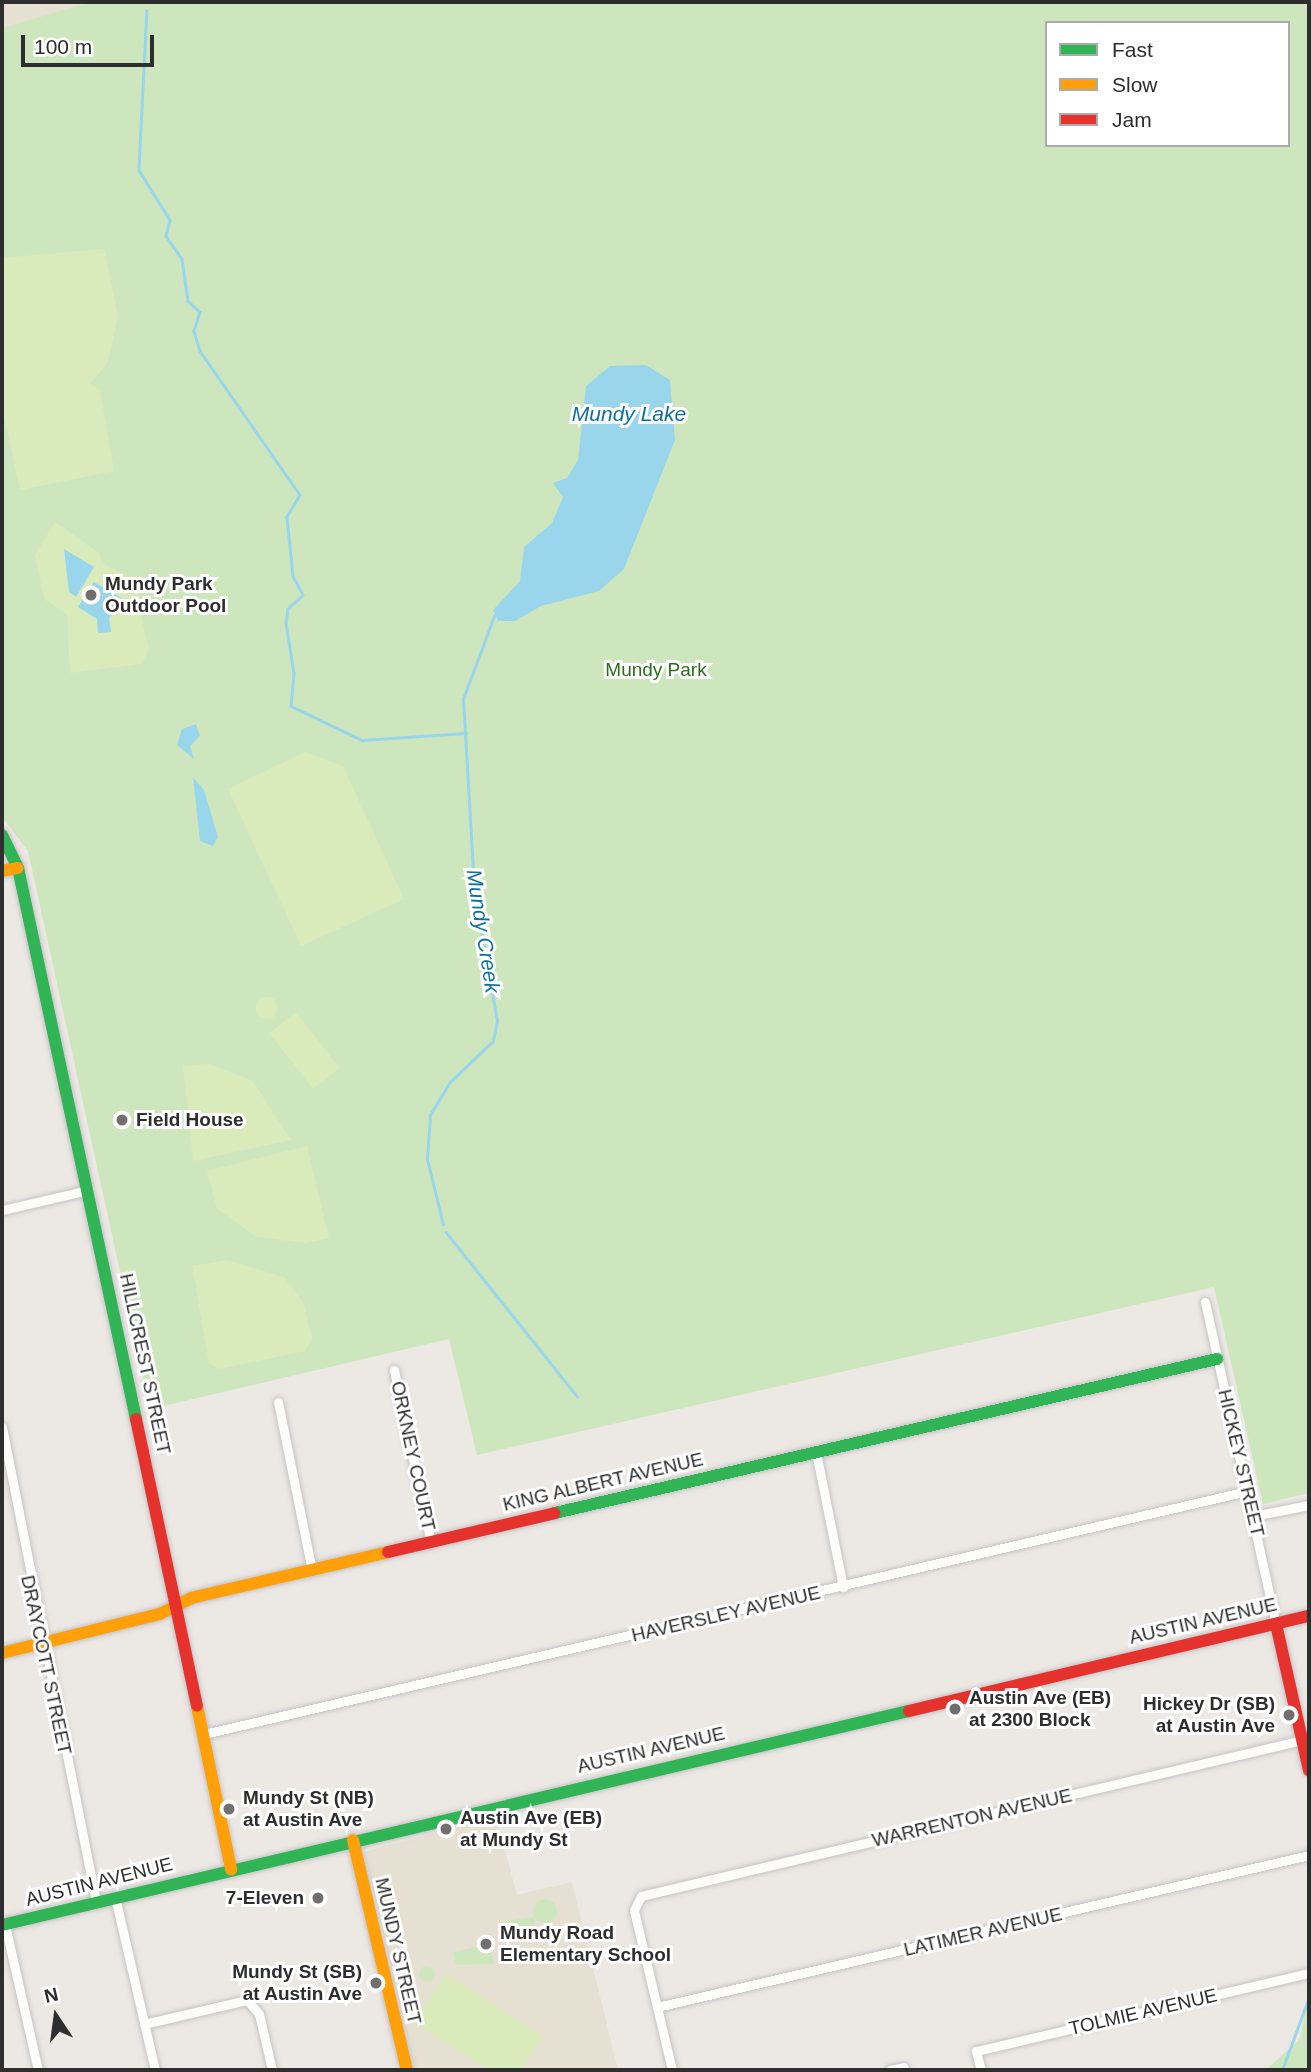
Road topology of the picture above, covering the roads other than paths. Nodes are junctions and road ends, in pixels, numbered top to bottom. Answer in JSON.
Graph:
{"nodes":[{"id":1,"x":2,"y":835,"type":"edge"},
{"id":2,"x":18,"y":867,"type":"junction"},
{"id":3,"x":2,"y":871,"type":"edge"},
{"id":4,"x":88,"y":1190,"type":"junction"},
{"id":5,"x":2,"y":1210,"type":"edge"},
{"id":6,"x":1205,"y":1302,"type":"dead end"},
{"id":7,"x":1217,"y":1359,"type":"junction"},
{"id":8,"x":394,"y":1370,"type":"dead end"},
{"id":9,"x":278,"y":1402,"type":"dead end"},
{"id":10,"x":2,"y":1427,"type":"edge"},
{"id":11,"x":816,"y":1452,"type":"junction"},
{"id":12,"x":1247,"y":1491,"type":"junction"},
{"id":13,"x":1309,"y":1505,"type":"edge"},
{"id":14,"x":1253,"y":1516,"type":"junction"},
{"id":15,"x":431,"y":1542,"type":"junction"},
{"id":16,"x":312,"y":1570,"type":"junction"},
{"id":17,"x":843,"y":1587,"type":"junction"},
{"id":18,"x":177,"y":1608,"type":"junction"},
{"id":19,"x":1309,"y":1616,"type":"edge"},
{"id":20,"x":1276,"y":1624,"type":"junction"},
{"id":21,"x":41,"y":1644,"type":"junction"},
{"id":22,"x":2,"y":1653,"type":"edge"},
{"id":23,"x":204,"y":1734,"type":"junction"},
{"id":24,"x":1302,"y":1740,"type":"junction"},
{"id":25,"x":1309,"y":1770,"type":"edge"},
{"id":26,"x":353,"y":1840,"type":"junction"},
{"id":27,"x":1309,"y":1855,"type":"edge"},
{"id":28,"x":231,"y":1869,"type":"junction"},
{"id":29,"x":115,"y":1898,"type":"junction"},
{"id":30,"x":96,"y":1902,"type":"junction"},
{"id":31,"x":3,"y":1925,"type":"edge"},
{"id":32,"x":1309,"y":1973,"type":"edge"},
{"id":33,"x":657,"y":2007,"type":"junction"},
{"id":34,"x":144,"y":2024,"type":"junction"},
{"id":35,"x":904,"y":2067,"type":"dead end"},
{"id":36,"x":38,"y":2070,"type":"edge"},
{"id":37,"x":155,"y":2070,"type":"edge"},
{"id":38,"x":272,"y":2070,"type":"edge"},
{"id":39,"x":407,"y":2070,"type":"edge"},
{"id":40,"x":672,"y":2070,"type":"edge"},
{"id":41,"x":890,"y":2070,"type":"edge"},
{"id":42,"x":981,"y":2070,"type":"edge"}],
"edges":[{"from":1,"to":2,"type":"street","name":"HILLCREST STREET"},
{"from":2,"to":3,"type":"street"},
{"from":2,"to":4,"type":"street","name":"HILLCREST STREET"},
{"from":4,"to":5,"type":"street"},
{"from":4,"to":18,"type":"street","name":"HILLCREST STREET"},
{"from":6,"to":7,"type":"street","name":"HICKEY STREET"},
{"from":7,"to":11,"type":"street","name":"KING ALBERT AVENUE"},
{"from":7,"to":12,"type":"street","name":"HICKEY STREET"},
{"from":8,"to":15,"type":"street","name":"ORKNEY COURT"},
{"from":9,"to":16,"type":"street"},
{"from":10,"to":21,"type":"street","name":"DRAYCOTT STREET"},
{"from":11,"to":15,"type":"street","name":"KING ALBERT AVENUE"},
{"from":11,"to":17,"type":"street"},
{"from":12,"to":14,"type":"street","name":"HICKEY STREET"},
{"from":12,"to":17,"type":"street","name":"HAVERSLEY AVENUE"},
{"from":13,"to":14,"type":"street"},
{"from":14,"to":20,"type":"street","name":"HICKEY STREET"},
{"from":15,"to":16,"type":"street","name":"KING ALBERT AVENUE"},
{"from":16,"to":18,"type":"street","name":"KING ALBERT AVENUE"},
{"from":17,"to":23,"type":"street","name":"HAVERSLEY AVENUE"},
{"from":18,"to":21,"type":"street","name":"KING ALBERT AVENUE"},
{"from":18,"to":23,"type":"street","name":"HILLCREST STREET"},
{"from":19,"to":20,"type":"street","name":"AUSTIN AVENUE"},
{"from":20,"to":24,"type":"street"},
{"from":20,"to":26,"type":"street","name":"AUSTIN AVENUE"},
{"from":21,"to":22,"type":"street","name":"KING ALBERT AVENUE"},
{"from":21,"to":30,"type":"street","name":"DRAYCOTT STREET"},
{"from":23,"to":28,"type":"street","name":"HILLCREST STREET"},
{"from":24,"to":25,"type":"street"},
{"from":24,"to":33,"type":"street","name":"WARRENTON AVENUE"},
{"from":26,"to":28,"type":"street","name":"AUSTIN AVENUE"},
{"from":26,"to":39,"type":"street","name":"MUNDY STREET"},
{"from":27,"to":33,"type":"street","name":"LATIMER AVENUE"},
{"from":28,"to":29,"type":"street","name":"AUSTIN AVENUE"},
{"from":29,"to":30,"type":"street","name":"AUSTIN AVENUE"},
{"from":29,"to":34,"type":"street"},
{"from":30,"to":31,"type":"street","name":"AUSTIN AVENUE"},
{"from":31,"to":36,"type":"street"},
{"from":32,"to":42,"type":"street","name":"TOLMIE AVENUE"},
{"from":33,"to":40,"type":"street"},
{"from":34,"to":37,"type":"street"},
{"from":34,"to":38,"type":"street"},
{"from":35,"to":41,"type":"street"}]}
